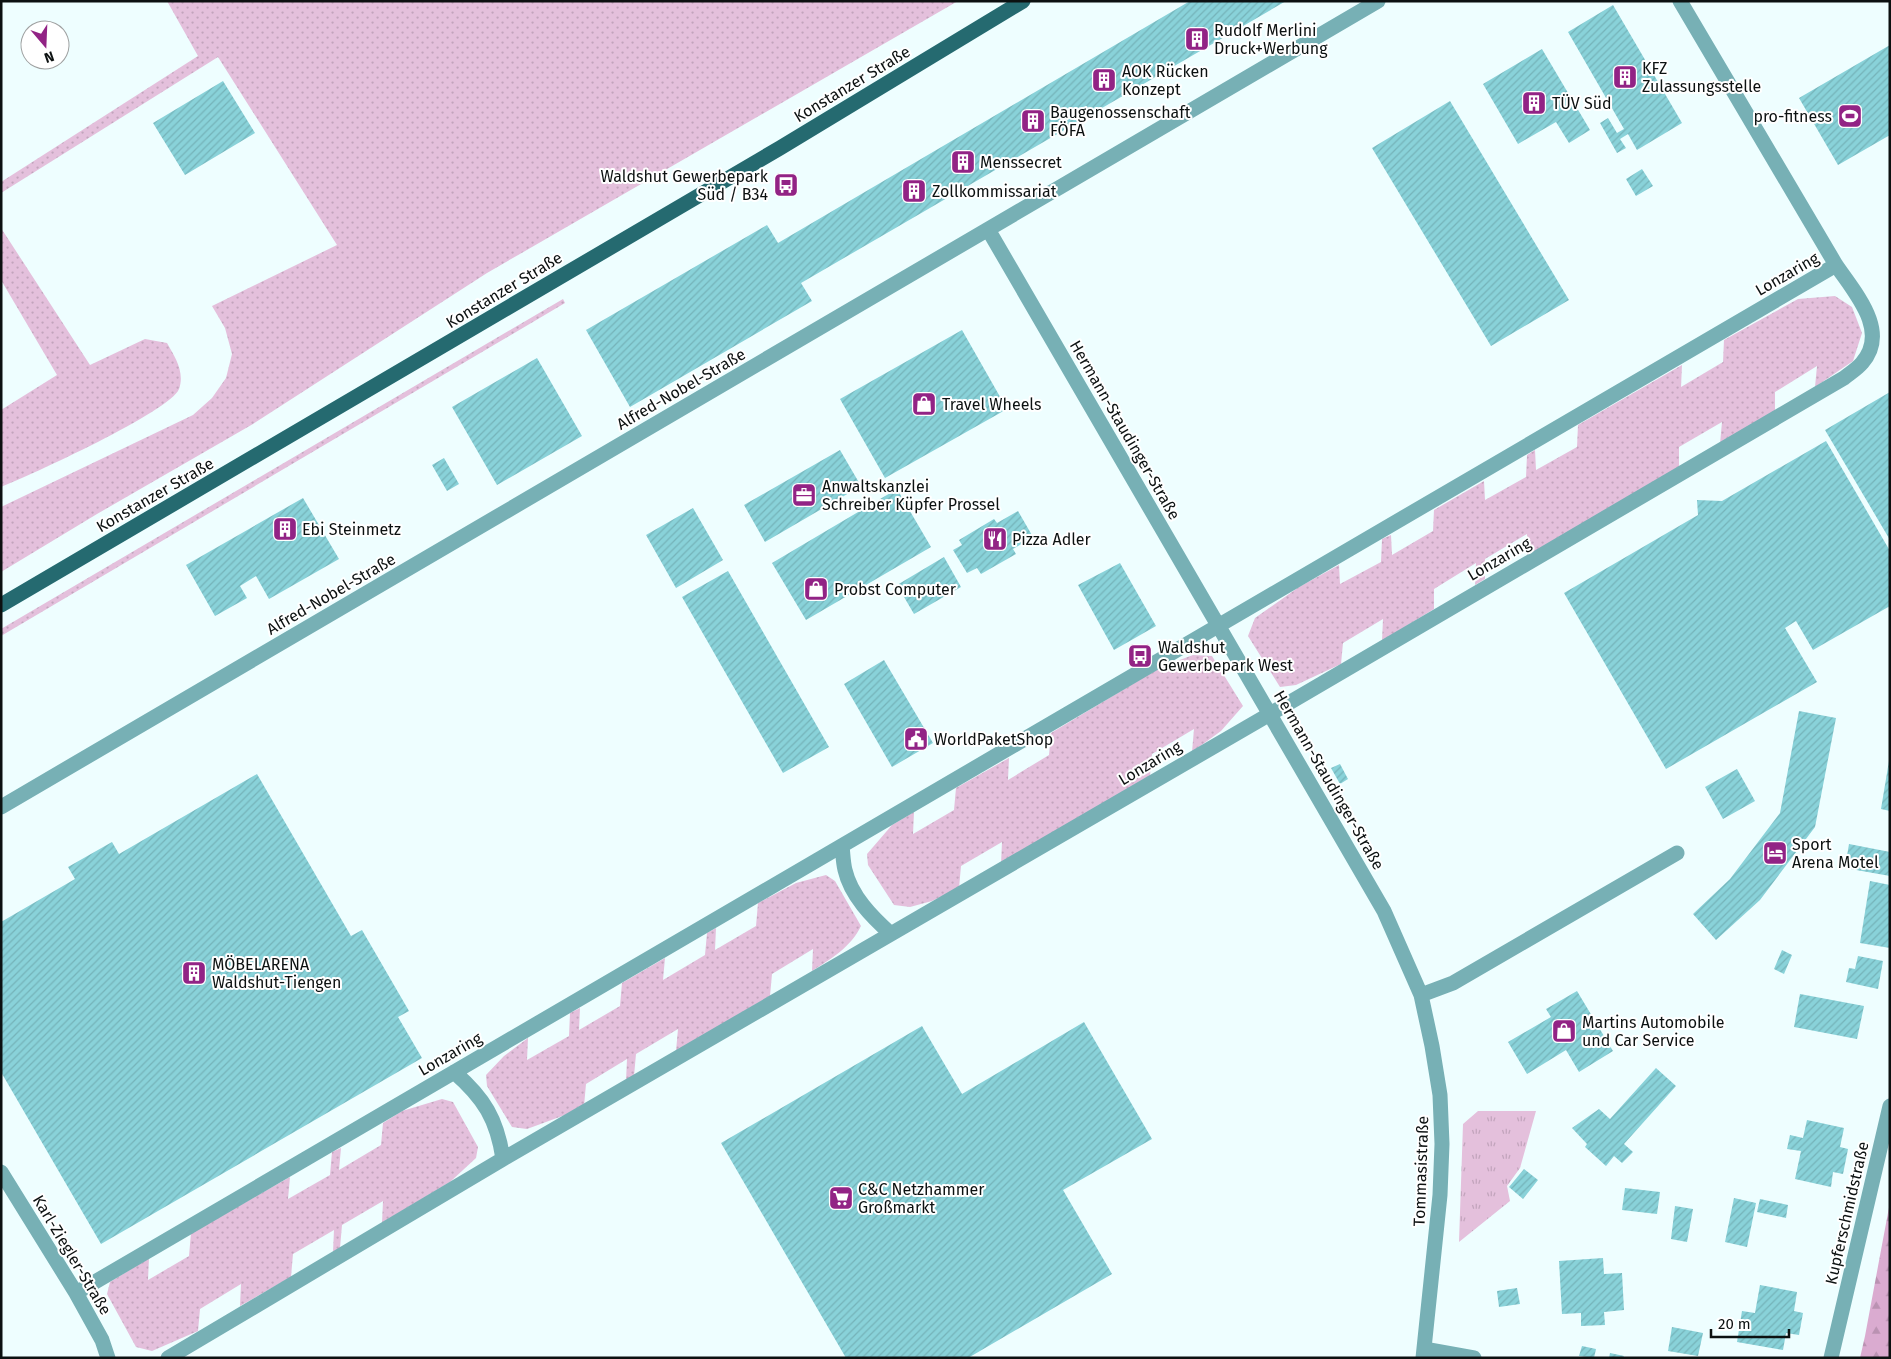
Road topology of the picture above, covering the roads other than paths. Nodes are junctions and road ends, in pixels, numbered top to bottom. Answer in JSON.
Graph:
{"nodes":[{"id":1,"x":1023,"y":1,"type":"edge"},
{"id":2,"x":1378,"y":1,"type":"edge"},
{"id":3,"x":1680,"y":1,"type":"edge"},
{"id":4,"x":989,"y":230,"type":"junction"},
{"id":5,"x":1836,"y":266,"type":"junction"},
{"id":6,"x":1,"y":605,"type":"edge"},
{"id":7,"x":1219,"y":625,"type":"junction"},
{"id":8,"x":1270,"y":714,"type":"junction"},
{"id":9,"x":1,"y":808,"type":"edge"},
{"id":10,"x":842,"y":846,"type":"junction"},
{"id":11,"x":1677,"y":853,"type":"dead end"},
{"id":12,"x":891,"y":934,"type":"junction"},
{"id":13,"x":1421,"y":996,"type":"junction"},
{"id":14,"x":454,"y":1072,"type":"junction"},
{"id":15,"x":1890,"y":1106,"type":"edge"},
{"id":16,"x":503,"y":1159,"type":"junction"},
{"id":17,"x":1,"y":1172,"type":"edge"},
{"id":18,"x":76,"y":1293,"type":"junction"},
{"id":19,"x":1424,"y":1354,"type":"edge"},
{"id":20,"x":108,"y":1358,"type":"edge"},
{"id":21,"x":168,"y":1358,"type":"edge"},
{"id":22,"x":1474,"y":1358,"type":"edge"},
{"id":23,"x":1830,"y":1358,"type":"edge"}],
"edges":[{"from":1,"to":6,"type":"main road","name":"Konstanzer Straße"},
{"from":2,"to":4,"type":"street","name":"Alfred-Nobel-Straße"},
{"from":3,"to":5,"type":"street"},
{"from":4,"to":7,"type":"street","name":"Hermann-Staudinger-Straße"},
{"from":4,"to":9,"type":"street","name":"Alfred-Nobel-Straße"},
{"from":5,"to":7,"type":"street","name":"Lonzaring"},
{"from":5,"to":8,"type":"street","name":"Lonzaring"},
{"from":7,"to":8,"type":"street","name":"Hermann-Staudinger-Straße"},
{"from":7,"to":10,"type":"street","name":"Lonzaring"},
{"from":8,"to":12,"type":"street","name":"Lonzaring"},
{"from":8,"to":13,"type":"street","name":"Hermann-Staudinger-Straße"},
{"from":10,"to":12,"type":"street"},
{"from":10,"to":14,"type":"street","name":"Lonzaring"},
{"from":11,"to":13,"type":"street"},
{"from":12,"to":16,"type":"street","name":"Lonzaring"},
{"from":13,"to":19,"type":"street","name":"Tommasistraße"},
{"from":14,"to":16,"type":"street"},
{"from":14,"to":18,"type":"street","name":"Lonzaring"},
{"from":15,"to":23,"type":"street","name":"Kupferschmidstraße"},
{"from":16,"to":21,"type":"street","name":"Lonzaring"},
{"from":17,"to":18,"type":"street","name":"Karl-Ziegler-Straße"},
{"from":18,"to":20,"type":"street","name":"Karl-Ziegler-Straße"},
{"from":19,"to":22,"type":"street","name":"Tommasistraße"}]}
